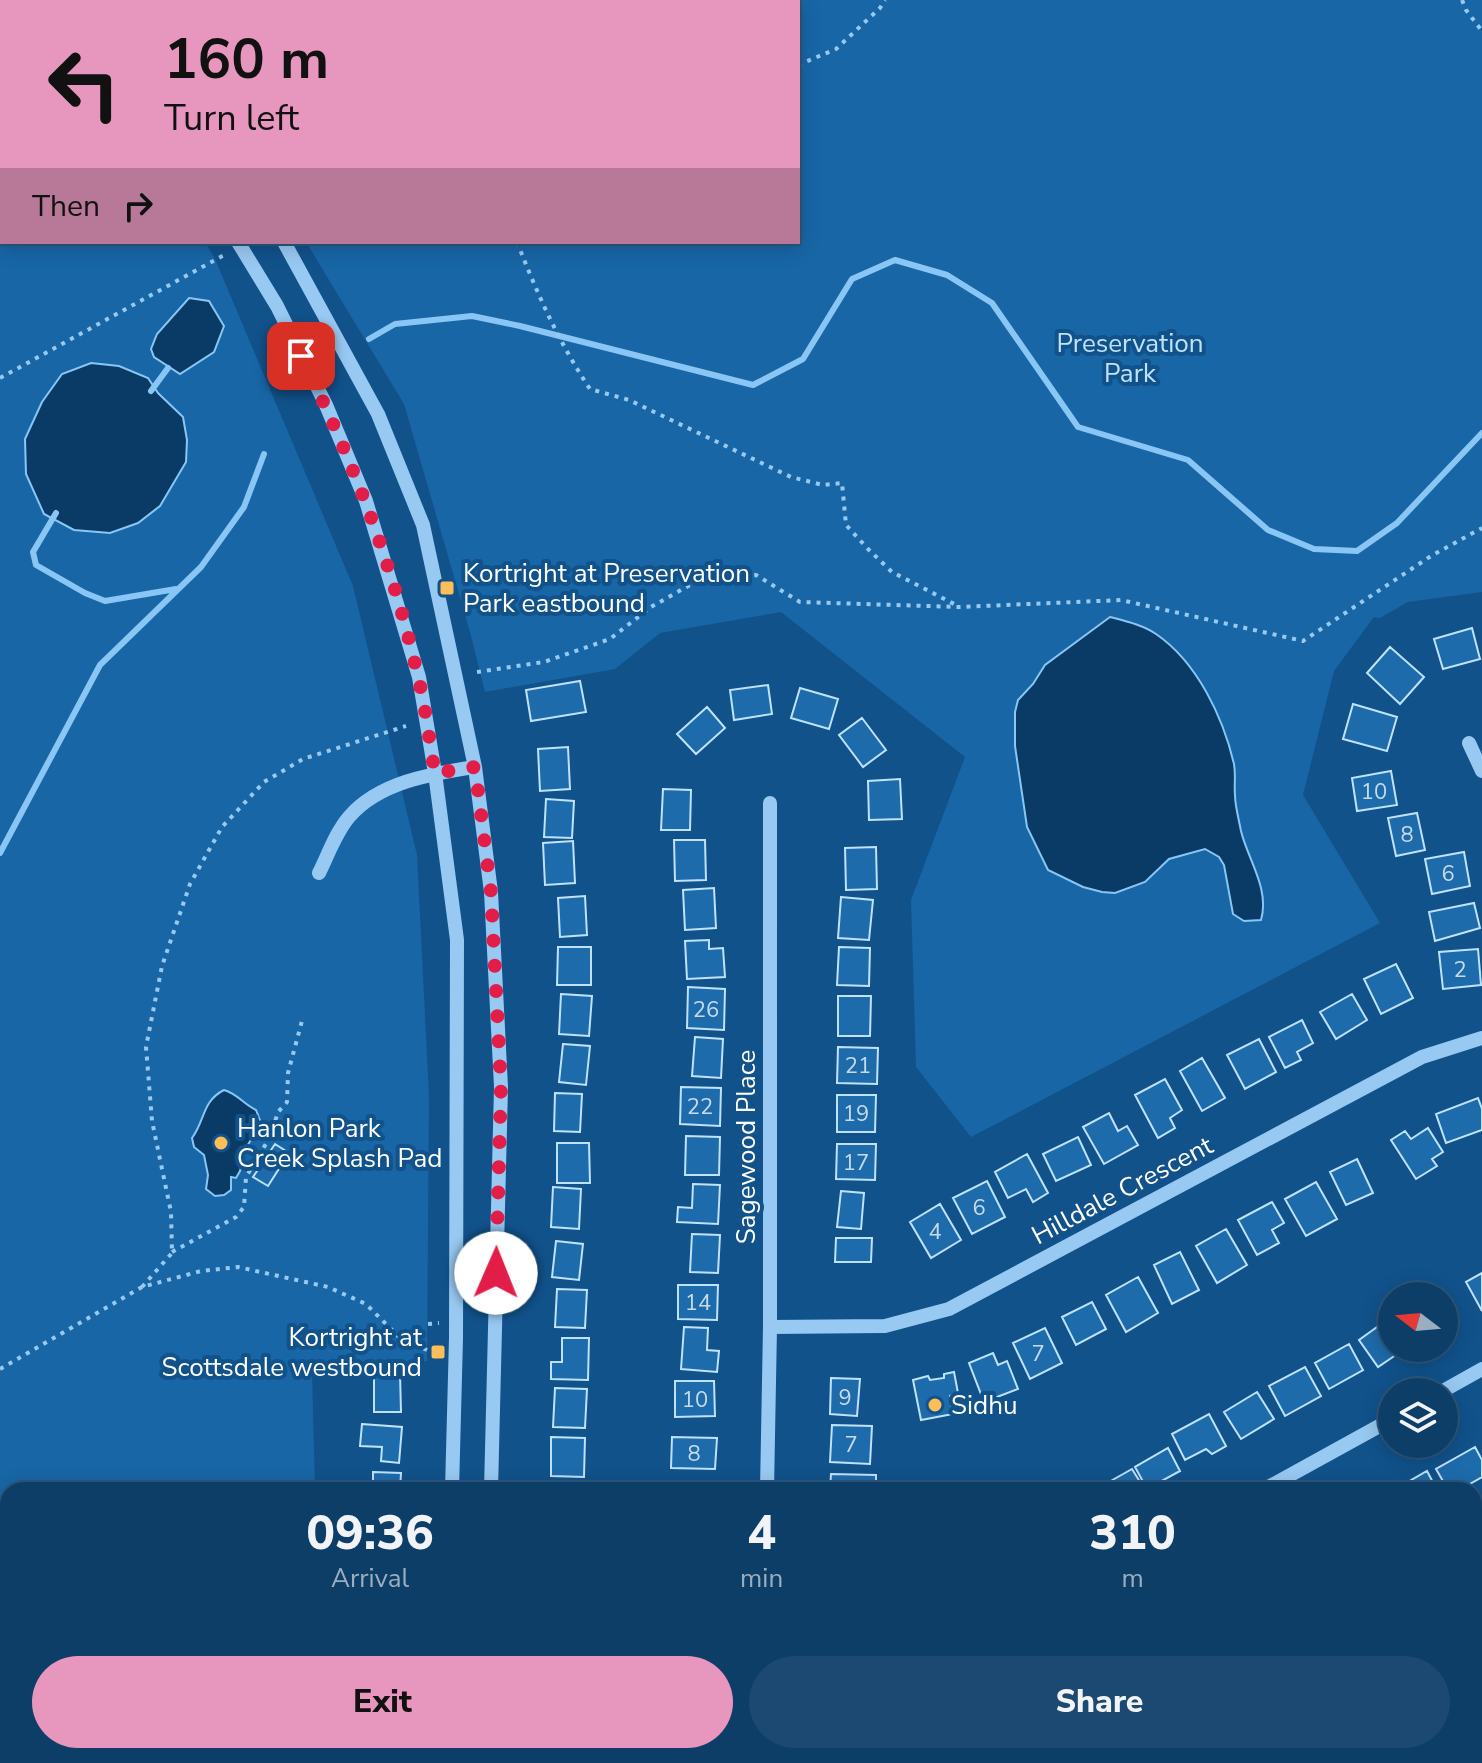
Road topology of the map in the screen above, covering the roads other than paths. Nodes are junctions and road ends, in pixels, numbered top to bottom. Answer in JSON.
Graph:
{"nodes":[{"id":1,"x":285,"y":244,"type":"edge"},
{"id":2,"x":236,"y":246,"type":"edge"},
{"id":3,"x":1469,"y":743,"type":"dead end"},
{"id":4,"x":475,"y":767,"type":"junction"},
{"id":5,"x":1482,"y":771,"type":"edge"},
{"id":6,"x":435,"y":773,"type":"junction"},
{"id":7,"x":770,"y":803,"type":"dead end"},
{"id":8,"x":319,"y":873,"type":"dead end"},
{"id":9,"x":1482,"y":1038,"type":"edge"},
{"id":10,"x":770,"y":1327,"type":"junction"},
{"id":11,"x":1482,"y":1369,"type":"edge"},
{"id":12,"x":1458,"y":1382,"type":"edge"},
{"id":13,"x":1378,"y":1427,"type":"edge"},
{"id":14,"x":452,"y":1482,"type":"edge"},
{"id":15,"x":491,"y":1482,"type":"edge"},
{"id":16,"x":767,"y":1482,"type":"edge"},
{"id":17,"x":1278,"y":1482,"type":"edge"}],
"edges":[{"from":1,"to":4,"type":"street"},
{"from":2,"to":6,"type":"street"},
{"from":3,"to":5,"type":"street"},
{"from":4,"to":6,"type":"street"},
{"from":4,"to":15,"type":"street"},
{"from":6,"to":8,"type":"street"},
{"from":6,"to":14,"type":"street"},
{"from":7,"to":10,"type":"street","name":"Sagewood Place"},
{"from":9,"to":10,"type":"street","name":"Hilldale Crescent"},
{"from":10,"to":16,"type":"street","name":"Sagewood Place"},
{"from":11,"to":12,"type":"street"},
{"from":13,"to":17,"type":"street"}]}
